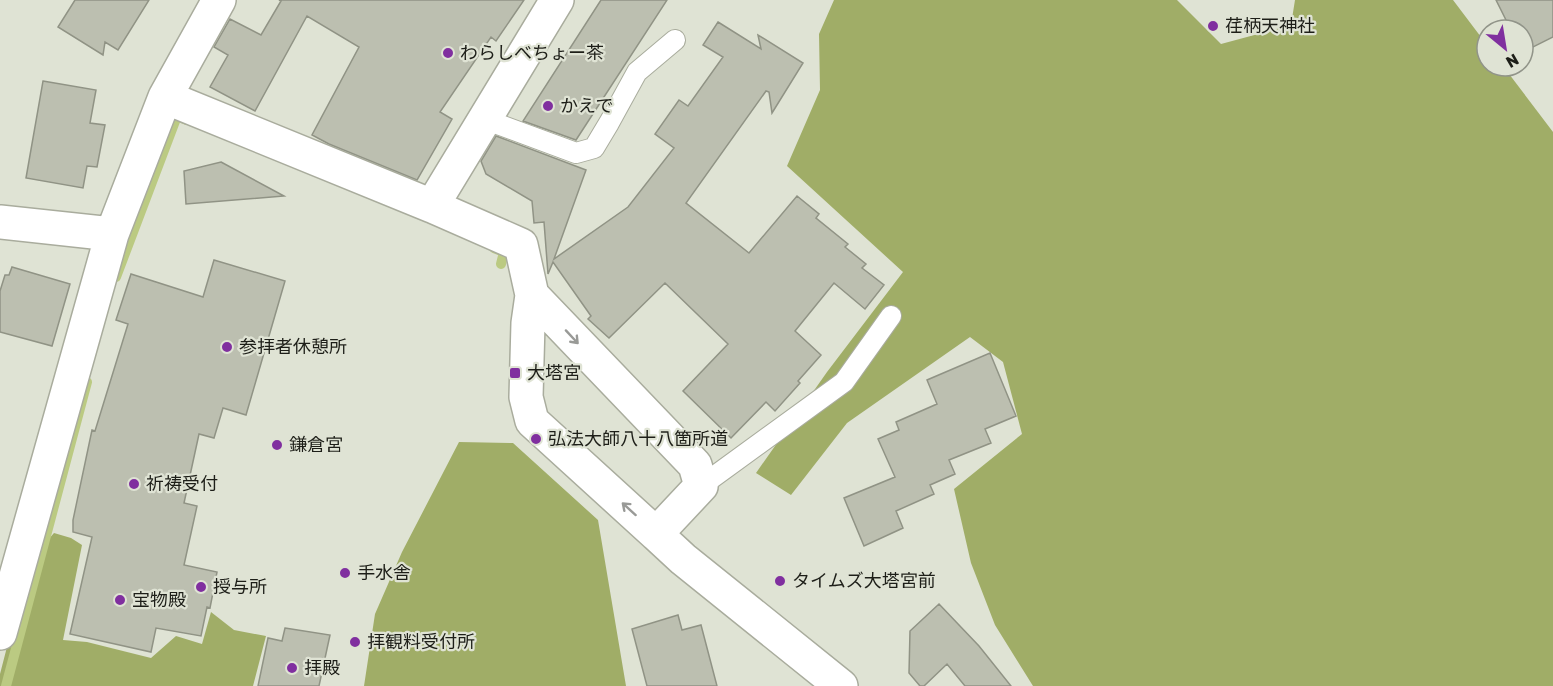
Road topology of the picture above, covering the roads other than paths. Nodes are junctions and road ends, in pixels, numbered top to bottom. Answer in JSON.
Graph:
{"nodes":[{"id":1,"x":219,"y":0,"type":"edge"},
{"id":2,"x":557,"y":0,"type":"edge"},
{"id":3,"x":675,"y":40,"type":"dead end"},
{"id":4,"x":165,"y":96,"type":"junction"},
{"id":5,"x":484,"y":119,"type":"junction"},
{"id":6,"x":432,"y":206,"type":"junction"},
{"id":7,"x":0,"y":222,"type":"edge"},
{"id":8,"x":112,"y":234,"type":"junction"},
{"id":9,"x":532,"y":295,"type":"junction"},
{"id":10,"x":891,"y":316,"type":"dead end"},
{"id":11,"x":701,"y":486,"type":"junction"},
{"id":12,"x":656,"y":534,"type":"junction"},
{"id":13,"x":0,"y":633,"type":"edge"},
{"id":14,"x":841,"y":686,"type":"edge"}],
"edges":[{"from":1,"to":4,"type":"street"},
{"from":2,"to":5,"type":"street"},
{"from":3,"to":5,"type":"lane"},
{"from":4,"to":6,"type":"street"},
{"from":4,"to":8,"type":"street"},
{"from":5,"to":6,"type":"street"},
{"from":6,"to":9,"type":"street"},
{"from":7,"to":8,"type":"street"},
{"from":8,"to":13,"type":"street"},
{"from":9,"to":11,"type":"street","one_way":true},
{"from":12,"to":9,"type":"street","one_way":true},
{"from":10,"to":11,"type":"lane"},
{"from":11,"to":12,"type":"street"},
{"from":12,"to":14,"type":"street"}]}
